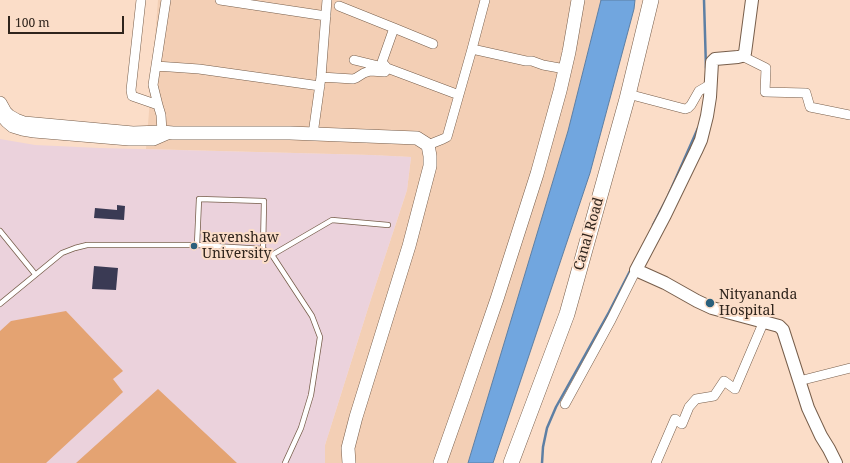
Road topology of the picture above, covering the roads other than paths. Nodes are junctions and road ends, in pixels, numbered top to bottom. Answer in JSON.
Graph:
{"nodes":[{"id":1,"x":141,"y":0,"type":"edge"},
{"id":2,"x":166,"y":0,"type":"edge"},
{"id":3,"x":220,"y":0,"type":"edge"},
{"id":4,"x":327,"y":0,"type":"edge"},
{"id":5,"x":485,"y":0,"type":"edge"},
{"id":6,"x":578,"y":0,"type":"edge"},
{"id":7,"x":651,"y":0,"type":"edge"},
{"id":8,"x":752,"y":0,"type":"edge"},
{"id":9,"x":339,"y":6,"type":"dead end"},
{"id":10,"x":326,"y":16,"type":"junction"},
{"id":11,"x":394,"y":28,"type":"junction"},
{"id":12,"x":433,"y":44,"type":"dead end"},
{"id":13,"x":472,"y":49,"type":"junction"},
{"id":14,"x":742,"y":56,"type":"junction"},
{"id":15,"x":354,"y":60,"type":"dead end"},
{"id":16,"x":156,"y":66,"type":"junction"},
{"id":17,"x":387,"y":68,"type":"junction"},
{"id":18,"x":565,"y":69,"type":"junction"},
{"id":19,"x":320,"y":82,"type":"junction"},
{"id":20,"x":711,"y":84,"type":"junction"},
{"id":21,"x":628,"y":94,"type":"junction"},
{"id":22,"x":458,"y":96,"type":"junction"},
{"id":23,"x":0,"y":103,"type":"edge"},
{"id":24,"x":158,"y":105,"type":"junction"},
{"id":25,"x":850,"y":115,"type":"edge"},
{"id":26,"x":0,"y":116,"type":"edge"},
{"id":27,"x":167,"y":132,"type":"junction"},
{"id":28,"x":314,"y":134,"type":"junction"},
{"id":29,"x":428,"y":145,"type":"junction"},
{"id":30,"x":388,"y":225,"type":"dead end"},
{"id":31,"x":0,"y":231,"type":"edge"},
{"id":32,"x":197,"y":245,"type":"junction"},
{"id":33,"x":263,"y":249,"type":"junction"},
{"id":34,"x":272,"y":255,"type":"junction"},
{"id":35,"x":636,"y":270,"type":"junction"},
{"id":36,"x":35,"y":274,"type":"junction"},
{"id":37,"x":0,"y":304,"type":"edge"},
{"id":38,"x":764,"y":322,"type":"junction"},
{"id":39,"x":850,"y":368,"type":"edge"},
{"id":40,"x":799,"y":381,"type":"junction"},
{"id":41,"x":565,"y":404,"type":"dead end"},
{"id":42,"x":285,"y":463,"type":"edge"},
{"id":43,"x":349,"y":463,"type":"edge"},
{"id":44,"x":440,"y":463,"type":"edge"},
{"id":45,"x":511,"y":463,"type":"edge"},
{"id":46,"x":656,"y":463,"type":"edge"},
{"id":47,"x":836,"y":463,"type":"edge"}],
"edges":[{"from":1,"to":24,"type":"street"},
{"from":2,"to":16,"type":"street"},
{"from":3,"to":10,"type":"street"},
{"from":4,"to":10,"type":"street"},
{"from":5,"to":13,"type":"street"},
{"from":6,"to":18,"type":"main road"},
{"from":7,"to":21,"type":"main road","name":"Canal Road"},
{"from":8,"to":14,"type":"street"},
{"from":9,"to":11,"type":"street"},
{"from":10,"to":19,"type":"street"},
{"from":11,"to":12,"type":"street"},
{"from":11,"to":17,"type":"street"},
{"from":13,"to":18,"type":"street"},
{"from":13,"to":22,"type":"street"},
{"from":14,"to":20,"type":"street"},
{"from":14,"to":25,"type":"street"},
{"from":15,"to":17,"type":"street"},
{"from":16,"to":19,"type":"street"},
{"from":16,"to":24,"type":"street"},
{"from":17,"to":19,"type":"street"},
{"from":17,"to":22,"type":"street"},
{"from":18,"to":44,"type":"main road"},
{"from":19,"to":28,"type":"street"},
{"from":20,"to":21,"type":"street"},
{"from":20,"to":35,"type":"street"},
{"from":21,"to":45,"type":"main road","name":"Canal Road"},
{"from":22,"to":29,"type":"street"},
{"from":23,"to":27,"type":"main road"},
{"from":24,"to":27,"type":"street"},
{"from":26,"to":27,"type":"street"},
{"from":27,"to":28,"type":"main road"},
{"from":28,"to":29,"type":"main road"},
{"from":29,"to":43,"type":"main road"},
{"from":30,"to":34,"type":"lane"},
{"from":31,"to":36,"type":"lane"},
{"from":32,"to":33,"type":"lane"},
{"from":32,"to":33,"type":"lane"},
{"from":32,"to":36,"type":"lane"},
{"from":33,"to":34,"type":"lane"},
{"from":34,"to":42,"type":"lane"},
{"from":35,"to":38,"type":"street"},
{"from":35,"to":41,"type":"street"},
{"from":36,"to":37,"type":"lane"},
{"from":38,"to":40,"type":"street"},
{"from":38,"to":46,"type":"street"},
{"from":39,"to":40,"type":"street"},
{"from":40,"to":47,"type":"street"}]}
